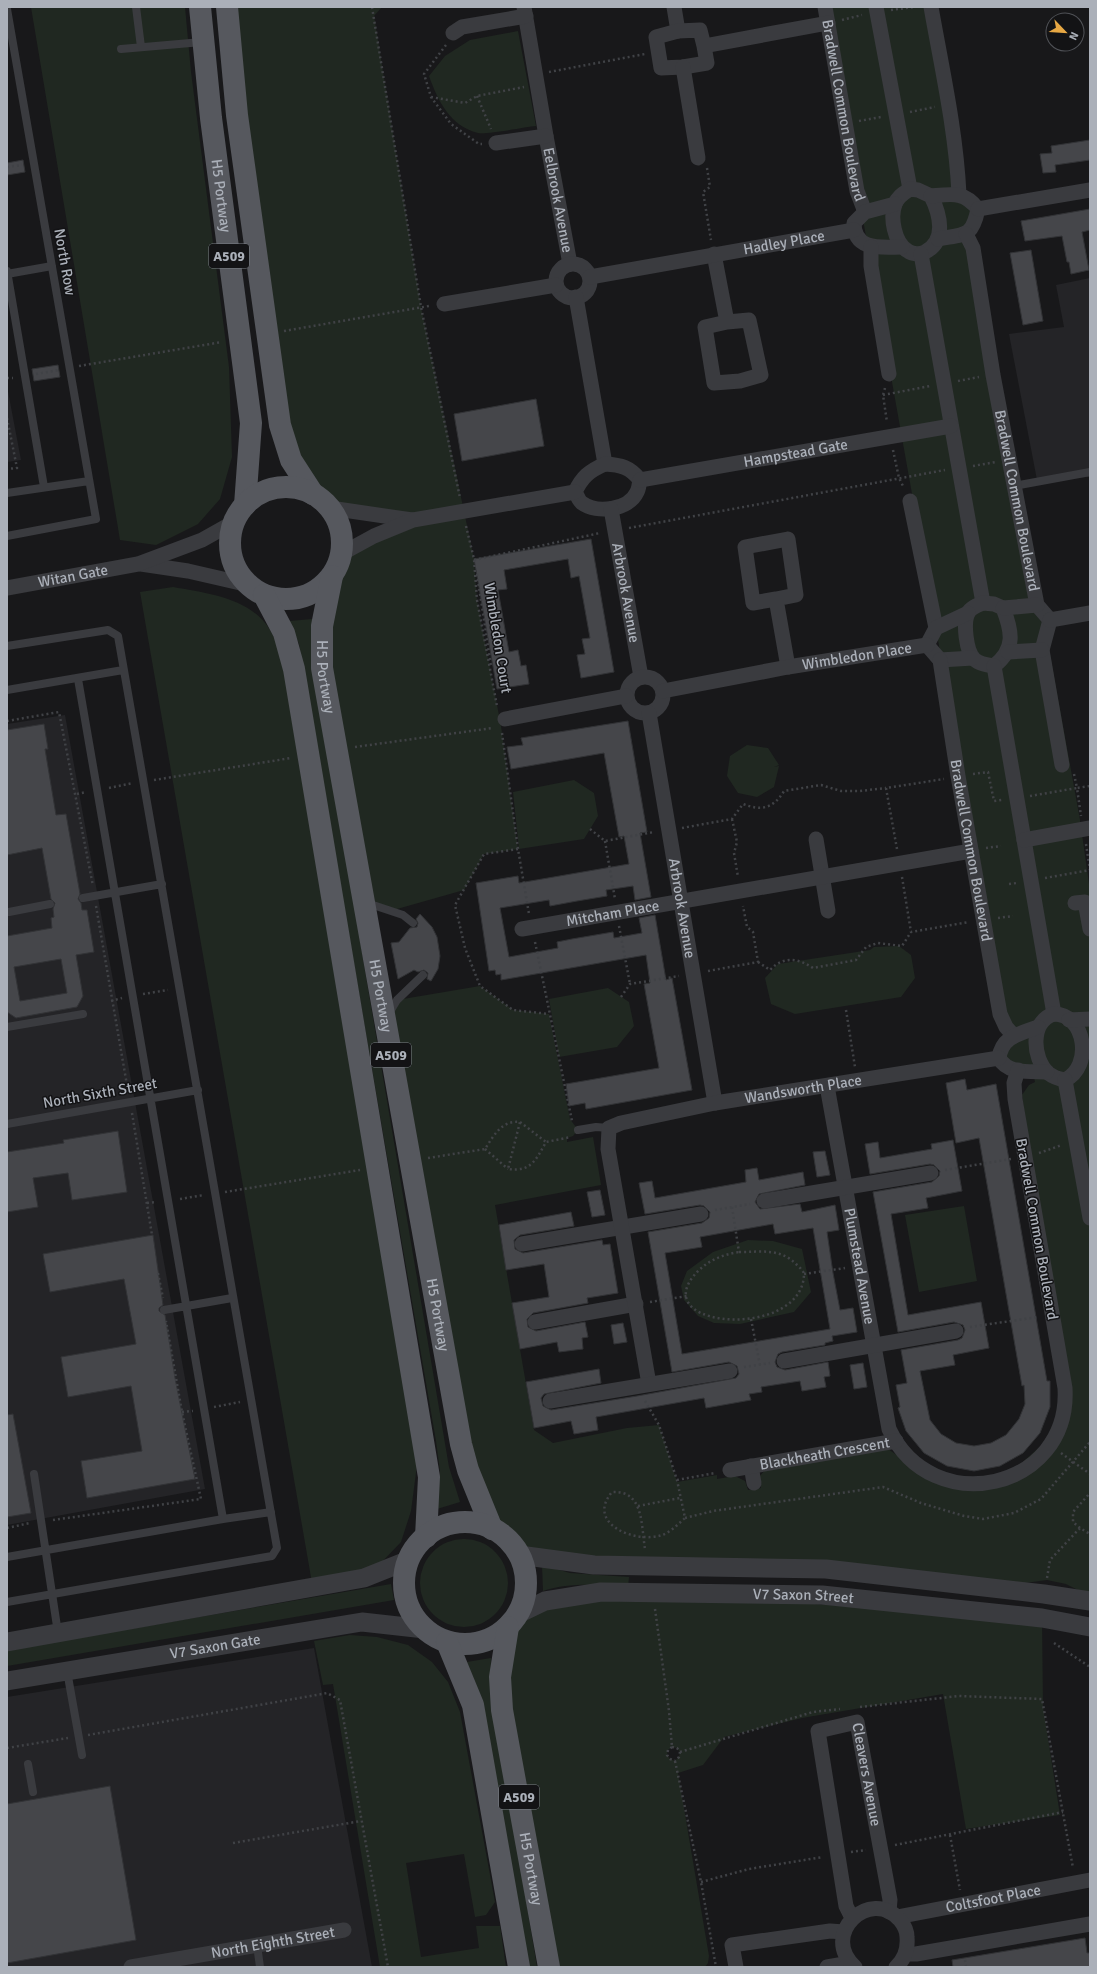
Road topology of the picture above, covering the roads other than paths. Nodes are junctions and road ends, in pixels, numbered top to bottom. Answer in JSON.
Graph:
{"nodes":[{"id":1,"x":136,"y":7,"type":"edge"},
{"id":2,"x":200,"y":7,"type":"edge"},
{"id":3,"x":227,"y":7,"type":"edge"},
{"id":4,"x":674,"y":7,"type":"edge"},
{"id":5,"x":825,"y":7,"type":"edge"},
{"id":6,"x":876,"y":7,"type":"edge"},
{"id":7,"x":931,"y":7,"type":"edge"},
{"id":8,"x":7,"y":9,"type":"edge"},
{"id":9,"x":525,"y":11,"type":"edge"},
{"id":10,"x":828,"y":23,"type":"junction"},
{"id":11,"x":678,"y":31,"type":"junction"},
{"id":12,"x":453,"y":32,"type":"road end"},
{"id":13,"x":203,"y":42,"type":"junction"},
{"id":14,"x":704,"y":46,"type":"junction"},
{"id":15,"x":141,"y":47,"type":"junction"},
{"id":16,"x":121,"y":49,"type":"dead end"},
{"id":17,"x":16,"y":60,"type":"junction"},
{"id":18,"x":7,"y":62,"type":"edge"},
{"id":19,"x":683,"y":67,"type":"junction"},
{"id":20,"x":546,"y":136,"type":"junction"},
{"id":21,"x":496,"y":143,"type":"road end"},
{"id":22,"x":698,"y":158,"type":"road end"},
{"id":23,"x":910,"y":189,"type":"junction"},
{"id":24,"x":1090,"y":190,"type":"edge"},
{"id":25,"x":959,"y":194,"type":"junction"},
{"id":26,"x":931,"y":196,"type":"junction"},
{"id":27,"x":895,"y":204,"type":"junction"},
{"id":28,"x":978,"y":209,"type":"junction"},
{"id":29,"x":865,"y":212,"type":"junction"},
{"id":30,"x":854,"y":230,"type":"junction"},
{"id":31,"x":966,"y":234,"type":"junction"},
{"id":32,"x":938,"y":239,"type":"junction"},
{"id":33,"x":870,"y":247,"type":"junction"},
{"id":34,"x":902,"y":247,"type":"junction"},
{"id":35,"x":714,"y":254,"type":"junction"},
{"id":36,"x":921,"y":254,"type":"junction"},
{"id":37,"x":570,"y":264,"type":"junction"},
{"id":38,"x":52,"y":266,"type":"junction"},
{"id":39,"x":7,"y":273,"type":"edge"},
{"id":40,"x":590,"y":278,"type":"junction"},
{"id":41,"x":556,"y":284,"type":"junction"},
{"id":42,"x":576,"y":297,"type":"junction"},
{"id":43,"x":444,"y":304,"type":"road end"},
{"id":44,"x":727,"y":322,"type":"junction"},
{"id":45,"x":889,"y":374,"type":"dead end"},
{"id":46,"x":951,"y":426,"type":"junction"},
{"id":47,"x":605,"y":464,"type":"junction"},
{"id":48,"x":1090,"y":472,"type":"edge"},
{"id":49,"x":640,"y":480,"type":"junction"},
{"id":50,"x":89,"y":481,"type":"junction"},
{"id":51,"x":1014,"y":486,"type":"junction"},
{"id":52,"x":44,"y":487,"type":"junction"},
{"id":53,"x":575,"y":492,"type":"junction"},
{"id":54,"x":7,"y":493,"type":"edge"},
{"id":55,"x":313,"y":494,"type":"junction"},
{"id":56,"x":910,"y":501,"type":"dead end"},
{"id":57,"x":330,"y":508,"type":"junction"},
{"id":58,"x":611,"y":509,"type":"junction"},
{"id":59,"x":240,"y":513,"type":"junction"},
{"id":60,"x":413,"y":520,"type":"junction"},
{"id":61,"x":7,"y":536,"type":"edge"},
{"id":62,"x":341,"y":554,"type":"junction"},
{"id":63,"x":138,"y":564,"type":"junction"},
{"id":64,"x":332,"y":576,"type":"junction"},
{"id":65,"x":7,"y":588,"type":"edge"},
{"id":66,"x":257,"y":590,"type":"junction"},
{"id":67,"x":776,"y":599,"type":"junction"},
{"id":68,"x":983,"y":604,"type":"junction"},
{"id":69,"x":1037,"y":605,"type":"junction"},
{"id":70,"x":1003,"y":608,"type":"junction"},
{"id":71,"x":968,"y":613,"type":"junction"},
{"id":72,"x":1090,"y":613,"type":"edge"},
{"id":73,"x":1050,"y":620,"type":"junction"},
{"id":74,"x":936,"y":628,"type":"junction"},
{"id":75,"x":927,"y":645,"type":"junction"},
{"id":76,"x":7,"y":646,"type":"edge"},
{"id":77,"x":1042,"y":650,"type":"junction"},
{"id":78,"x":1008,"y":652,"type":"junction"},
{"id":79,"x":973,"y":658,"type":"junction"},
{"id":80,"x":940,"y":660,"type":"junction"},
{"id":81,"x":994,"y":666,"type":"junction"},
{"id":82,"x":788,"y":667,"type":"junction"},
{"id":83,"x":123,"y":670,"type":"junction"},
{"id":84,"x":641,"y":677,"type":"junction"},
{"id":85,"x":78,"y":679,"type":"junction"},
{"id":86,"x":7,"y":690,"type":"edge"},
{"id":87,"x":663,"y":691,"type":"junction"},
{"id":88,"x":626,"y":696,"type":"junction"},
{"id":89,"x":649,"y":713,"type":"junction"},
{"id":90,"x":499,"y":719,"type":"road end"},
{"id":91,"x":1062,"y":765,"type":"dead end"},
{"id":92,"x":1090,"y":828,"type":"edge"},
{"id":93,"x":816,"y":839,"type":"dead end"},
{"id":94,"x":1024,"y":840,"type":"junction"},
{"id":95,"x":971,"y":851,"type":"junction"},
{"id":96,"x":822,"y":876,"type":"junction"},
{"id":97,"x":162,"y":884,"type":"junction"},
{"id":98,"x":115,"y":893,"type":"junction"},
{"id":99,"x":83,"y":898,"type":"dead end"},
{"id":100,"x":680,"y":901,"type":"junction"},
{"id":101,"x":364,"y":902,"type":"junction"},
{"id":102,"x":1075,"y":903,"type":"dead end"},
{"id":103,"x":50,"y":904,"type":"dead end"},
{"id":104,"x":828,"y":911,"type":"dead end"},
{"id":105,"x":9,"y":912,"type":"dead end"},
{"id":106,"x":413,"y":923,"type":"dead end"},
{"id":107,"x":527,"y":928,"type":"road end"},
{"id":108,"x":1090,"y":929,"type":"edge"},
{"id":109,"x":423,"y":976,"type":"dead end"},
{"id":110,"x":83,"y":1014,"type":"dead end"},
{"id":111,"x":1054,"y":1014,"type":"junction"},
{"id":112,"x":1090,"y":1018,"type":"edge"},
{"id":113,"x":385,"y":1019,"type":"junction"},
{"id":114,"x":1070,"y":1020,"type":"junction"},
{"id":115,"x":7,"y":1027,"type":"edge"},
{"id":116,"x":1038,"y":1027,"type":"junction"},
{"id":117,"x":1014,"y":1036,"type":"junction"},
{"id":118,"x":999,"y":1058,"type":"junction"},
{"id":119,"x":1085,"y":1065,"type":"edge"},
{"id":120,"x":1018,"y":1070,"type":"junction"},
{"id":121,"x":1048,"y":1072,"type":"junction"},
{"id":122,"x":1065,"y":1080,"type":"junction"},
{"id":123,"x":827,"y":1086,"type":"junction"},
{"id":124,"x":198,"y":1090,"type":"junction"},
{"id":125,"x":150,"y":1097,"type":"junction"},
{"id":126,"x":715,"y":1103,"type":"junction"},
{"id":127,"x":7,"y":1124,"type":"edge"},
{"id":128,"x":609,"y":1128,"type":"junction"},
{"id":129,"x":578,"y":1130,"type":"road end"},
{"id":130,"x":931,"y":1173,"type":"road end"},
{"id":131,"x":845,"y":1188,"type":"junction"},
{"id":132,"x":764,"y":1201,"type":"road end"},
{"id":133,"x":701,"y":1214,"type":"road end"},
{"id":134,"x":1090,"y":1218,"type":"edge"},
{"id":135,"x":622,"y":1227,"type":"junction"},
{"id":136,"x":522,"y":1244,"type":"dead end"},
{"id":137,"x":232,"y":1298,"type":"junction"},
{"id":138,"x":636,"y":1304,"type":"junction"},
{"id":139,"x":187,"y":1306,"type":"junction"},
{"id":140,"x":164,"y":1310,"type":"road end"},
{"id":141,"x":535,"y":1322,"type":"dead end"},
{"id":142,"x":956,"y":1331,"type":"road end"},
{"id":143,"x":873,"y":1345,"type":"junction"},
{"id":144,"x":784,"y":1361,"type":"road end"},
{"id":145,"x":730,"y":1371,"type":"road end"},
{"id":146,"x":649,"y":1384,"type":"junction"},
{"id":147,"x":1065,"y":1388,"type":"joint"},
{"id":148,"x":550,"y":1401,"type":"dead end"},
{"id":149,"x":896,"y":1440,"type":"junction"},
{"id":150,"x":751,"y":1466,"type":"junction"},
{"id":151,"x":730,"y":1470,"type":"road end"},
{"id":152,"x":34,"y":1474,"type":"dead end"},
{"id":153,"x":754,"y":1483,"type":"dead end"},
{"id":154,"x":271,"y":1512,"type":"junction"},
{"id":155,"x":223,"y":1519,"type":"junction"},
{"id":156,"x":492,"y":1528,"type":"junction"},
{"id":157,"x":426,"y":1537,"type":"junction"},
{"id":158,"x":47,"y":1551,"type":"junction"},
{"id":159,"x":519,"y":1555,"type":"junction"},
{"id":160,"x":7,"y":1557,"type":"edge"},
{"id":161,"x":409,"y":1560,"type":"junction"},
{"id":162,"x":52,"y":1595,"type":"junction"},
{"id":163,"x":1090,"y":1601,"type":"edge"},
{"id":164,"x":7,"y":1602,"type":"edge"},
{"id":165,"x":513,"y":1621,"type":"junction"},
{"id":166,"x":1090,"y":1627,"type":"edge"},
{"id":167,"x":425,"y":1629,"type":"junction"},
{"id":168,"x":58,"y":1633,"type":"junction"},
{"id":169,"x":7,"y":1642,"type":"edge"},
{"id":170,"x":447,"y":1642,"type":"junction"},
{"id":171,"x":67,"y":1671,"type":"junction"},
{"id":172,"x":7,"y":1681,"type":"edge"},
{"id":173,"x":82,"y":1755,"type":"dead end"},
{"id":174,"x":28,"y":1764,"type":"dead end"},
{"id":175,"x":33,"y":1792,"type":"dead end"},
{"id":176,"x":1083,"y":1882,"type":"edge"},
{"id":177,"x":893,"y":1914,"type":"junction"},
{"id":178,"x":852,"y":1918,"type":"junction"},
{"id":179,"x":1090,"y":1924,"type":"edge"},
{"id":180,"x":344,"y":1930,"type":"dead end"},
{"id":181,"x":844,"y":1932,"type":"junction"},
{"id":182,"x":257,"y":1945,"type":"junction"},
{"id":183,"x":899,"y":1964,"type":"edge"},
{"id":184,"x":853,"y":1965,"type":"edge"},
{"id":185,"x":131,"y":1967,"type":"edge"},
{"id":186,"x":260,"y":1967,"type":"edge"},
{"id":187,"x":519,"y":1967,"type":"edge"},
{"id":188,"x":550,"y":1967,"type":"edge"},
{"id":189,"x":736,"y":1967,"type":"edge"},
{"id":190,"x":827,"y":1967,"type":"edge"}],
"edges":[{"from":1,"to":15,"type":"lane"},
{"from":2,"to":13,"type":"main road","name":"H5 Portway","number":"A509"},
{"from":3,"to":55,"type":"main road","name":"H5 Portway","number":"A509"},
{"from":4,"to":11,"type":"street"},
{"from":5,"to":10,"type":"street","name":"Bradwell Common Boulevard"},
{"from":6,"to":23,"type":"street"},
{"from":7,"to":25,"type":"street"},
{"from":8,"to":17,"type":"lane","name":"North Row"},
{"from":9,"to":12,"type":"street","name":"Eelbrook Avenue"},
{"from":9,"to":20,"type":"street","name":"Eelbrook Avenue"},
{"from":10,"to":14,"type":"street"},
{"from":10,"to":29,"type":"street","name":"Bradwell Common Boulevard"},
{"from":11,"to":14,"type":"street"},
{"from":11,"to":19,"type":"street"},
{"from":13,"to":15,"type":"lane"},
{"from":13,"to":59,"type":"main road","name":"H5 Portway","number":"A509"},
{"from":14,"to":19,"type":"street"},
{"from":15,"to":16,"type":"lane"},
{"from":17,"to":18,"type":"lane"},
{"from":17,"to":38,"type":"lane","name":"North Row"},
{"from":19,"to":22,"type":"street"},
{"from":20,"to":21,"type":"street","name":"Eelbrook Avenue"},
{"from":20,"to":37,"type":"street","name":"Eelbrook Avenue"},
{"from":23,"to":26,"type":"street"},
{"from":23,"to":27,"type":"street"},
{"from":24,"to":28,"type":"street"},
{"from":25,"to":26,"type":"street"},
{"from":25,"to":28,"type":"street"},
{"from":26,"to":32,"type":"street"},
{"from":27,"to":29,"type":"street"},
{"from":27,"to":34,"type":"street"},
{"from":28,"to":31,"type":"street"},
{"from":29,"to":30,"type":"street"},
{"from":30,"to":33,"type":"street"},
{"from":30,"to":35,"type":"street","name":"Hadley Place"},
{"from":31,"to":32,"type":"street"},
{"from":31,"to":51,"type":"street","name":"Bradwell Common Boulevard"},
{"from":32,"to":36,"type":"street"},
{"from":33,"to":34,"type":"street"},
{"from":33,"to":45,"type":"street"},
{"from":34,"to":36,"type":"street"},
{"from":35,"to":40,"type":"street","name":"Hadley Place"},
{"from":35,"to":44,"type":"street"},
{"from":36,"to":46,"type":"street"},
{"from":37,"to":40,"type":"street"},
{"from":37,"to":41,"type":"street"},
{"from":38,"to":39,"type":"lane"},
{"from":38,"to":50,"type":"lane","name":"North Row"},
{"from":39,"to":52,"type":"lane"},
{"from":40,"to":42,"type":"street"},
{"from":41,"to":42,"type":"street"},
{"from":41,"to":43,"type":"street"},
{"from":42,"to":47,"type":"street"},
{"from":44,"to":44,"type":"street"},
{"from":46,"to":49,"type":"street","name":"Hampstead Gate"},
{"from":46,"to":68,"type":"street"},
{"from":47,"to":49,"type":"street"},
{"from":47,"to":53,"type":"street"},
{"from":48,"to":51,"type":"lane"},
{"from":49,"to":58,"type":"street"},
{"from":50,"to":52,"type":"lane"},
{"from":50,"to":61,"type":"lane","name":"North Row"},
{"from":51,"to":69,"type":"street","name":"Bradwell Common Boulevard"},
{"from":52,"to":54,"type":"lane"},
{"from":53,"to":58,"type":"street"},
{"from":53,"to":60,"type":"street"},
{"from":55,"to":57,"type":"main road"},
{"from":55,"to":59,"type":"main road"},
{"from":56,"to":74,"type":"street"},
{"from":57,"to":60,"type":"street"},
{"from":57,"to":62,"type":"main road"},
{"from":58,"to":84,"type":"street","name":"Arbrook Avenue"},
{"from":59,"to":63,"type":"street","name":"Witan Gate"},
{"from":59,"to":66,"type":"main road"},
{"from":60,"to":62,"type":"street"},
{"from":62,"to":64,"type":"main road"},
{"from":63,"to":65,"type":"street","name":"Witan Gate"},
{"from":63,"to":66,"type":"street","name":"Witan Gate"},
{"from":64,"to":66,"type":"main road"},
{"from":64,"to":101,"type":"main road","name":"H5 Portway","number":"A509"},
{"from":66,"to":157,"type":"main road","name":"H5 Portway","number":"A509"},
{"from":67,"to":67,"type":"street"},
{"from":67,"to":82,"type":"street","name":"Wimbledon Place"},
{"from":68,"to":70,"type":"street"},
{"from":68,"to":71,"type":"street"},
{"from":69,"to":70,"type":"street"},
{"from":69,"to":73,"type":"street","name":"Bradwell Common Boulevard"},
{"from":70,"to":78,"type":"street"},
{"from":71,"to":74,"type":"street"},
{"from":71,"to":79,"type":"street"},
{"from":72,"to":73,"type":"street"},
{"from":73,"to":77,"type":"street"},
{"from":74,"to":75,"type":"street"},
{"from":75,"to":80,"type":"street"},
{"from":75,"to":82,"type":"street","name":"Wimbledon Place"},
{"from":76,"to":83,"type":"lane"},
{"from":77,"to":78,"type":"street"},
{"from":77,"to":91,"type":"street"},
{"from":78,"to":81,"type":"street"},
{"from":79,"to":80,"type":"street"},
{"from":79,"to":81,"type":"street"},
{"from":80,"to":95,"type":"street","name":"Bradwell Common Boulevard"},
{"from":81,"to":94,"type":"street"},
{"from":82,"to":87,"type":"street","name":"Wimbledon Place"},
{"from":83,"to":85,"type":"lane"},
{"from":83,"to":97,"type":"lane"},
{"from":84,"to":87,"type":"street"},
{"from":84,"to":88,"type":"street"},
{"from":85,"to":86,"type":"lane"},
{"from":85,"to":98,"type":"lane"},
{"from":87,"to":89,"type":"street"},
{"from":88,"to":89,"type":"street"},
{"from":88,"to":90,"type":"street"},
{"from":89,"to":100,"type":"street","name":"Arbrook Avenue"},
{"from":92,"to":94,"type":"street"},
{"from":93,"to":96,"type":"street"},
{"from":94,"to":111,"type":"street"},
{"from":95,"to":96,"type":"street","name":"Mitcham Place"},
{"from":95,"to":117,"type":"street","name":"Bradwell Common Boulevard"},
{"from":96,"to":100,"type":"street","name":"Mitcham Place"},
{"from":96,"to":104,"type":"street"},
{"from":97,"to":98,"type":"lane"},
{"from":97,"to":124,"type":"lane"},
{"from":98,"to":99,"type":"lane"},
{"from":98,"to":125,"type":"lane"},
{"from":100,"to":107,"type":"street","name":"Mitcham Place"},
{"from":100,"to":126,"type":"street","name":"Arbrook Avenue"},
{"from":101,"to":106,"type":"lane"},
{"from":101,"to":113,"type":"main road","name":"H5 Portway","number":"A509"},
{"from":102,"to":108,"type":"street"},
{"from":103,"to":105,"type":"lane"},
{"from":109,"to":113,"type":"lane"},
{"from":110,"to":115,"type":"lane"},
{"from":111,"to":114,"type":"street"},
{"from":111,"to":116,"type":"street"},
{"from":112,"to":114,"type":"street"},
{"from":113,"to":156,"type":"main road","name":"H5 Portway","number":"A509"},
{"from":114,"to":119,"type":"street"},
{"from":116,"to":117,"type":"street"},
{"from":116,"to":121,"type":"street"},
{"from":117,"to":118,"type":"street"},
{"from":118,"to":120,"type":"street"},
{"from":118,"to":123,"type":"street","name":"Wandsworth Place"},
{"from":119,"to":122,"type":"street"},
{"from":120,"to":121,"type":"street"},
{"from":120,"to":147,"type":"street","name":"Bradwell Common Boulevard"},
{"from":121,"to":122,"type":"street"},
{"from":122,"to":134,"type":"street"},
{"from":123,"to":126,"type":"street","name":"Wandsworth Place"},
{"from":123,"to":131,"type":"street","name":"Plumstead Avenue"},
{"from":124,"to":125,"type":"lane","name":"North Sixth Street"},
{"from":124,"to":137,"type":"lane"},
{"from":125,"to":127,"type":"lane","name":"North Sixth Street"},
{"from":125,"to":139,"type":"lane"},
{"from":126,"to":128,"type":"street","name":"Wandsworth Place"},
{"from":128,"to":129,"type":"lane"},
{"from":128,"to":135,"type":"street"},
{"from":130,"to":131,"type":"street","name":"Plumstead Avenue"},
{"from":131,"to":132,"type":"street","name":"Plumstead Avenue"},
{"from":131,"to":143,"type":"street","name":"Plumstead Avenue"},
{"from":133,"to":135,"type":"street"},
{"from":135,"to":136,"type":"street"},
{"from":135,"to":138,"type":"street"},
{"from":137,"to":139,"type":"lane"},
{"from":137,"to":154,"type":"lane"},
{"from":138,"to":141,"type":"street"},
{"from":138,"to":146,"type":"street"},
{"from":139,"to":140,"type":"lane"},
{"from":139,"to":155,"type":"lane"},
{"from":142,"to":143,"type":"street","name":"Plumstead Avenue"},
{"from":143,"to":144,"type":"street","name":"Plumstead Avenue"},
{"from":143,"to":149,"type":"street","name":"Plumstead Avenue"},
{"from":145,"to":146,"type":"street"},
{"from":146,"to":148,"type":"street"},
{"from":147,"to":149,"type":"street","name":"Blackheath Crescent"},
{"from":149,"to":150,"type":"street","name":"Blackheath Crescent"},
{"from":150,"to":151,"type":"street","name":"Blackheath Crescent"},
{"from":150,"to":153,"type":"street","name":"Blackheath Crescent"},
{"from":152,"to":158,"type":"lane"},
{"from":154,"to":155,"type":"lane"},
{"from":154,"to":162,"type":"lane"},
{"from":155,"to":158,"type":"lane"},
{"from":156,"to":157,"type":"main road","number":"A509"},
{"from":156,"to":159,"type":"main road","number":"A509"},
{"from":157,"to":161,"type":"main road","number":"A509"},
{"from":158,"to":160,"type":"lane"},
{"from":158,"to":162,"type":"lane"},
{"from":159,"to":163,"type":"street","name":"V7 Saxon Street"},
{"from":159,"to":165,"type":"main road","number":"A509"},
{"from":161,"to":167,"type":"main road","number":"A509"},
{"from":161,"to":168,"type":"street"},
{"from":162,"to":164,"type":"lane"},
{"from":162,"to":168,"type":"lane"},
{"from":165,"to":166,"type":"street","name":"V7 Saxon Street"},
{"from":165,"to":170,"type":"main road","number":"A509"},
{"from":165,"to":188,"type":"main road","name":"H5 Portway","number":"A509"},
{"from":167,"to":170,"type":"main road","number":"A509"},
{"from":167,"to":171,"type":"street","name":"V7 Saxon Gate"},
{"from":168,"to":169,"type":"street"},
{"from":170,"to":187,"type":"main road","name":"H5 Portway","number":"A509"},
{"from":171,"to":172,"type":"street","name":"V7 Saxon Gate"},
{"from":171,"to":173,"type":"lane"},
{"from":174,"to":175,"type":"lane"},
{"from":176,"to":177,"type":"street","name":"Coltsfoot Place"},
{"from":177,"to":178,"type":"street","name":"Coltsfoot Place"},
{"from":177,"to":178,"type":"street","name":"Cleavers Avenue"},
{"from":177,"to":183,"type":"street"},
{"from":178,"to":181,"type":"street"},
{"from":179,"to":183,"type":"street"},
{"from":180,"to":182,"type":"street","name":"North Eighth Street"},
{"from":181,"to":184,"type":"street"},
{"from":181,"to":189,"type":"street"},
{"from":182,"to":185,"type":"street","name":"North Eighth Street"},
{"from":182,"to":186,"type":"lane"},
{"from":184,"to":190,"type":"street"}]}
